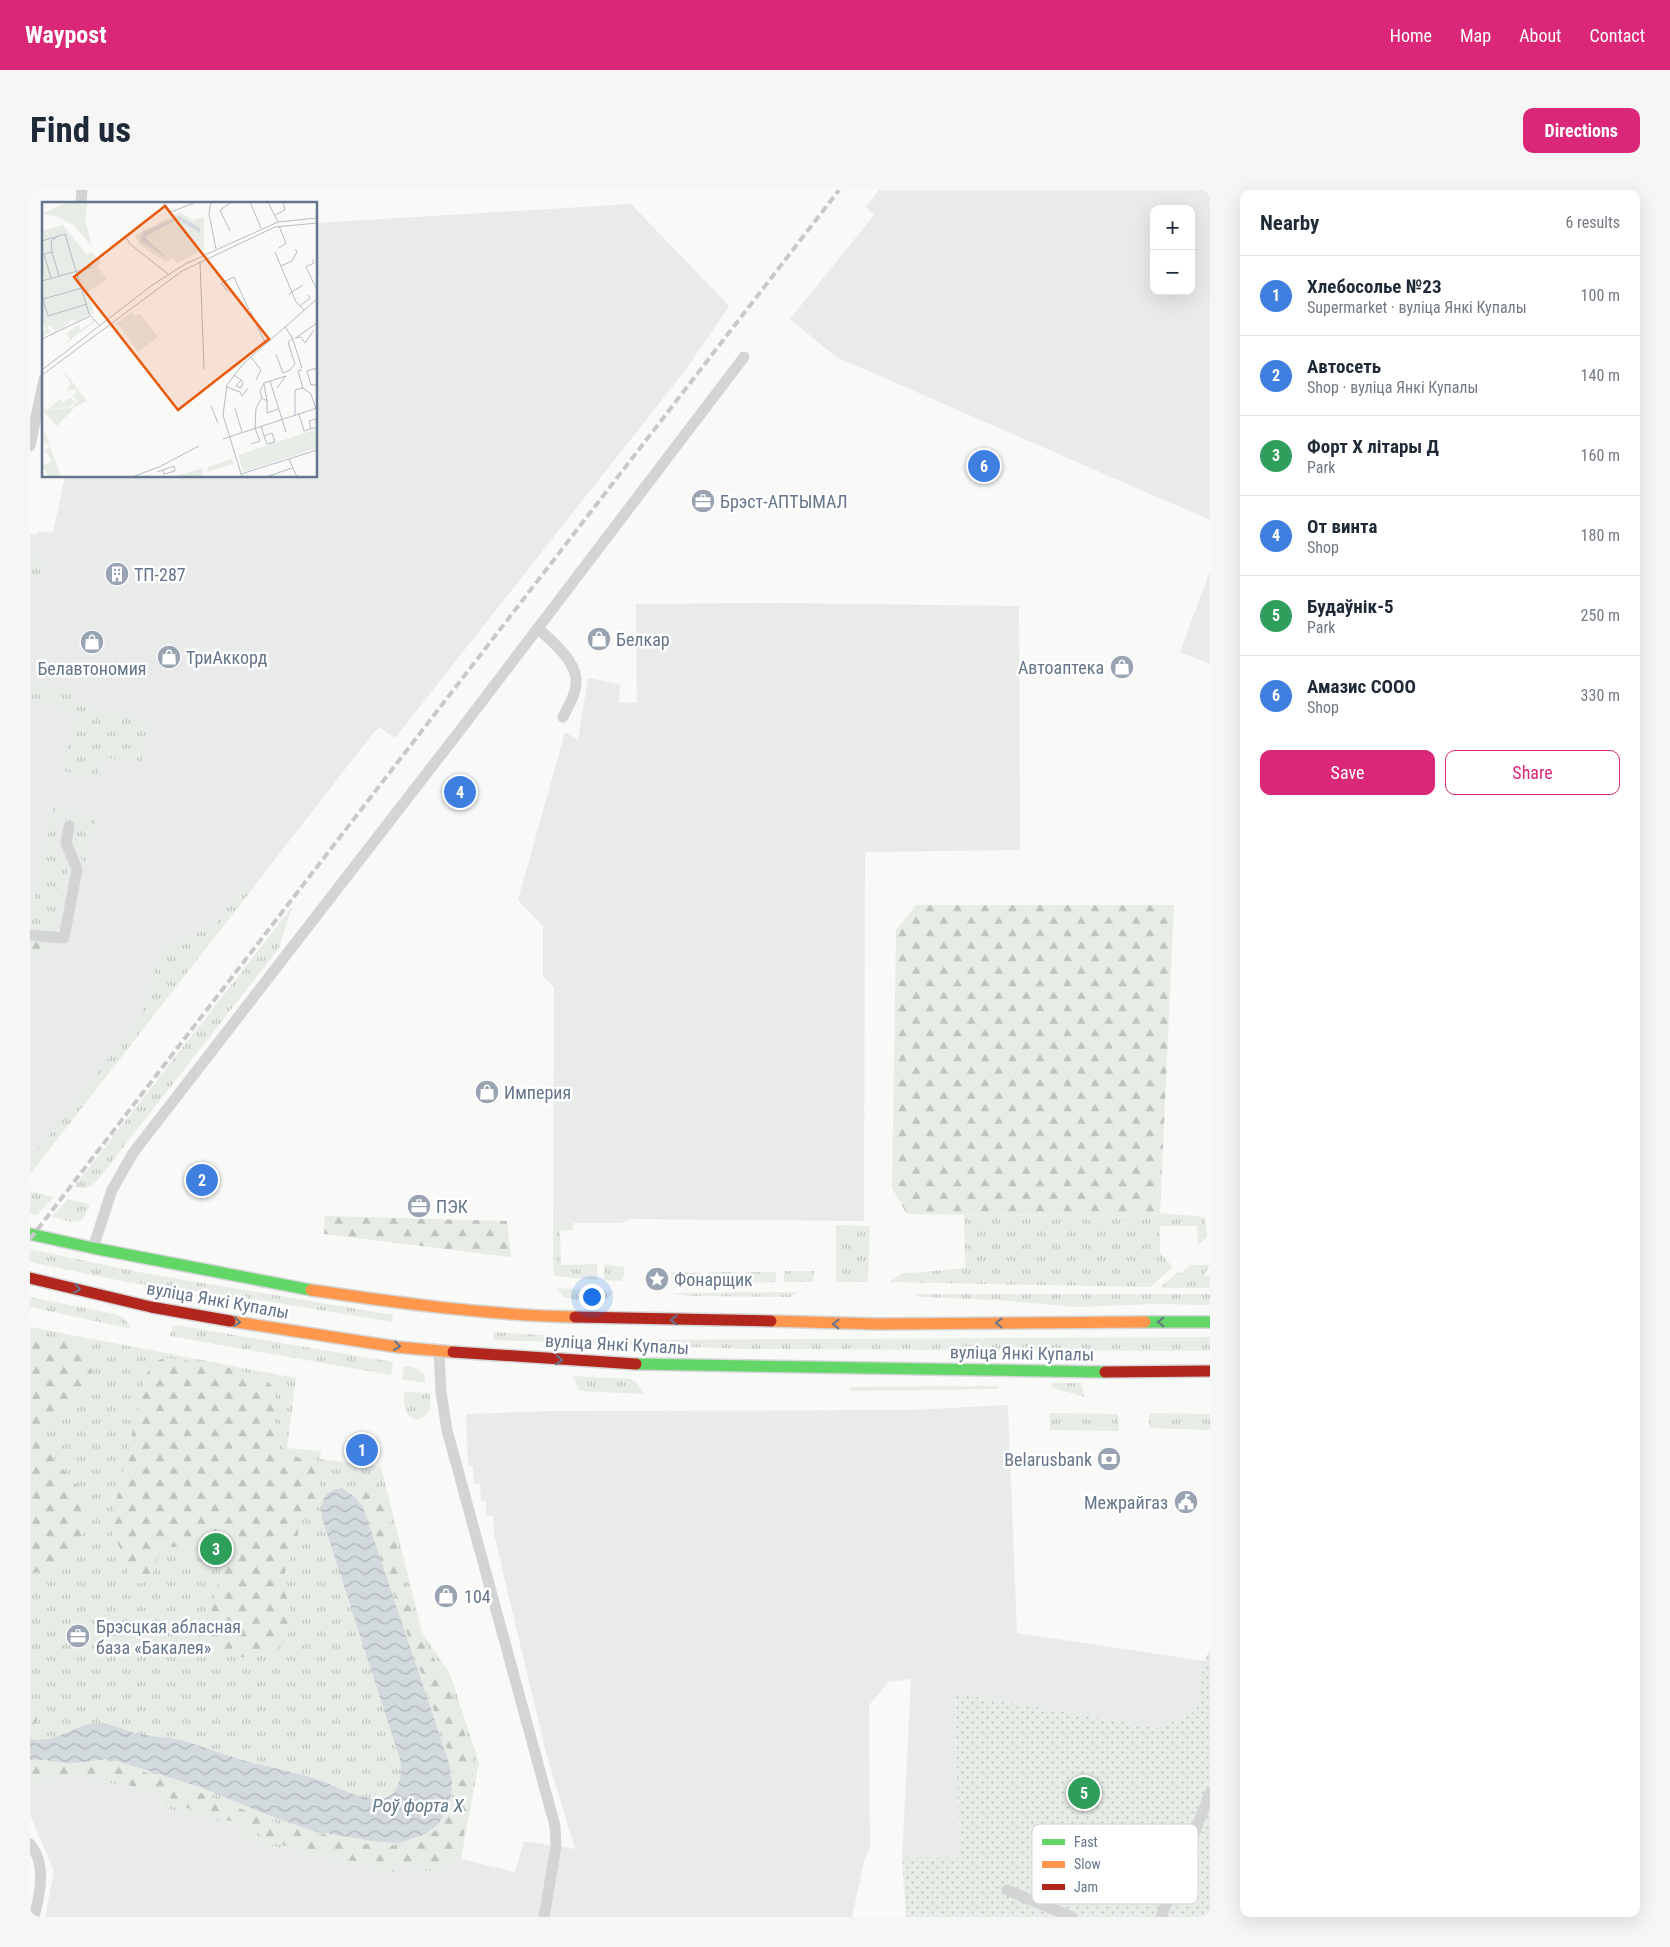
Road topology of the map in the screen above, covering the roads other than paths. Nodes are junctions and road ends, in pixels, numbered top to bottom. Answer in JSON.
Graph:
{"nodes":[{"id":1,"x":744,"y":357,"type":"dead end"},
{"id":2,"x":42,"y":389,"type":"edge"},
{"id":3,"x":30,"y":446,"type":"edge"},
{"id":4,"x":538,"y":628,"type":"junction"},
{"id":5,"x":563,"y":717,"type":"dead end"},
{"id":6,"x":69,"y":826,"type":"dead end"},
{"id":7,"x":30,"y":935,"type":"edge"},
{"id":8,"x":30,"y":1234,"type":"edge"},
{"id":9,"x":93,"y":1248,"type":"junction"},
{"id":10,"x":30,"y":1278,"type":"edge"},
{"id":11,"x":1210,"y":1322,"type":"edge"},
{"id":12,"x":439,"y":1347,"type":"junction"},
{"id":13,"x":1210,"y":1371,"type":"edge"},
{"id":14,"x":1210,"y":1793,"type":"edge"},
{"id":15,"x":1198,"y":1824,"type":"edge"},
{"id":16,"x":30,"y":1844,"type":"edge"},
{"id":17,"x":1007,"y":1890,"type":"dead end"},
{"id":18,"x":1032,"y":1900,"type":"edge"},
{"id":19,"x":1041,"y":1904,"type":"edge"},
{"id":20,"x":1166,"y":1904,"type":"edge"},
{"id":21,"x":34,"y":1917,"type":"edge"},
{"id":22,"x":544,"y":1917,"type":"edge"},
{"id":23,"x":1072,"y":1917,"type":"edge"},
{"id":24,"x":1161,"y":1917,"type":"edge"}],
"edges":[{"from":1,"to":4,"type":"lane"},
{"from":2,"to":3,"type":"lane"},
{"from":4,"to":5,"type":"lane"},
{"from":4,"to":9,"type":"lane"},
{"from":6,"to":7,"type":"lane"},
{"from":8,"to":9,"type":"main road","name":"вуліца Янкі Купалы"},
{"from":11,"to":9,"type":"main road","name":"вуліца Янкі Купалы","one_way":true},
{"from":10,"to":12,"type":"main road","name":"вуліца Янкі Купалы","one_way":true},
{"from":12,"to":13,"type":"main road","name":"вуліца Янкі Купалы","one_way":true},
{"from":12,"to":22,"type":"lane"},
{"from":14,"to":15,"type":"lane"},
{"from":16,"to":21,"type":"lane"},
{"from":17,"to":18,"type":"lane"},
{"from":19,"to":23,"type":"lane"},
{"from":20,"to":24,"type":"lane"}]}
